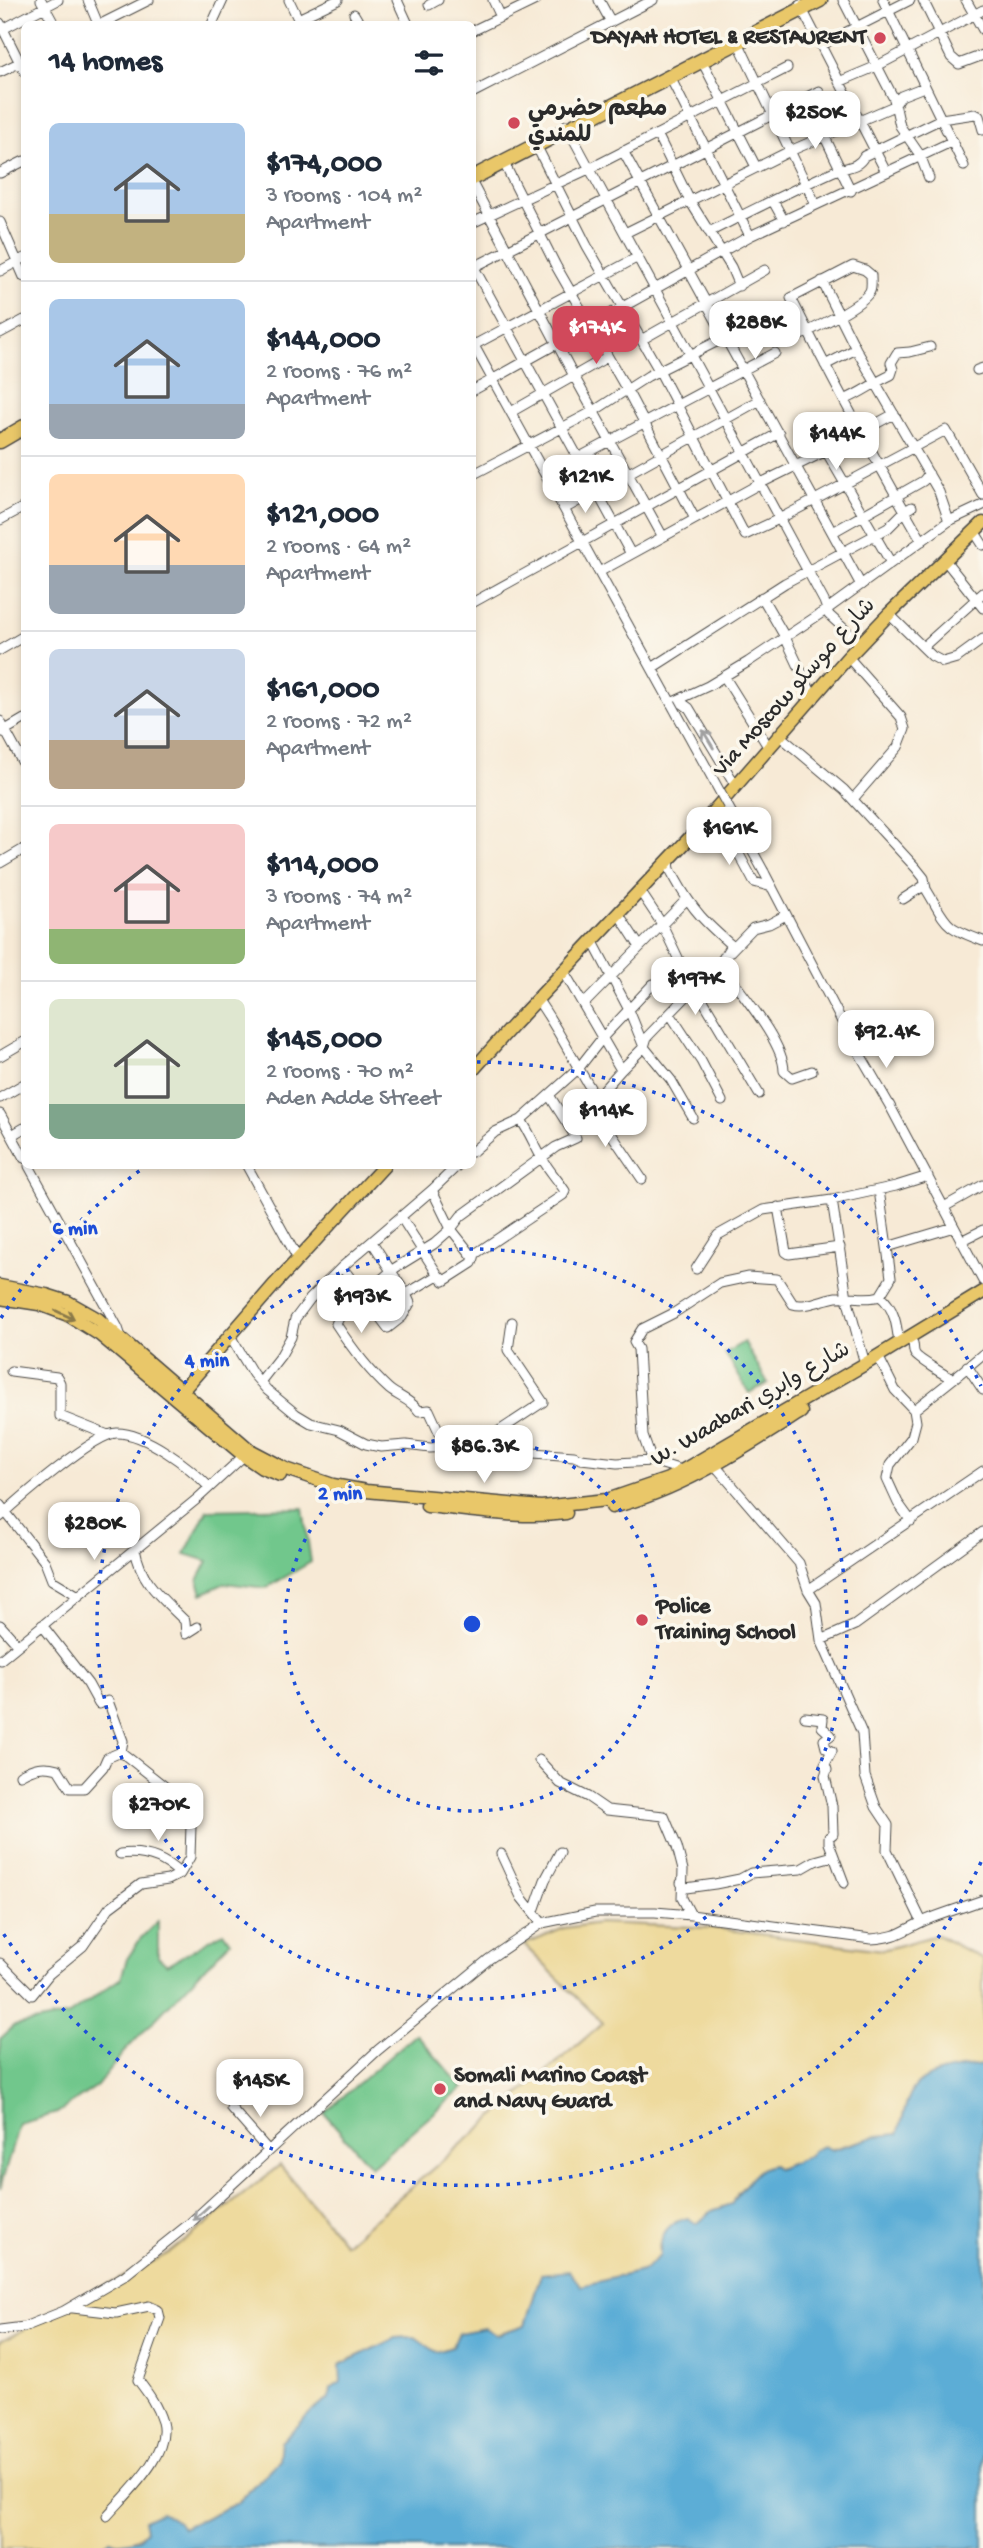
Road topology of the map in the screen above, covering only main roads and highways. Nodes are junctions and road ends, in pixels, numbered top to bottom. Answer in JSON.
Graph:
{"nodes":[{"id":1,"x":820,"y":0,"type":"edge"},
{"id":2,"x":802,"y":4,"type":"edge"},
{"id":3,"x":640,"y":89,"type":"junction"},
{"id":4,"x":567,"y":126,"type":"junction"},
{"id":5,"x":476,"y":168,"type":"edge"},
{"id":6,"x":476,"y":179,"type":"edge"},
{"id":7,"x":21,"y":429,"type":"edge"},
{"id":8,"x":21,"y":439,"type":"edge"},
{"id":9,"x":0,"y":441,"type":"edge"},
{"id":10,"x":0,"y":451,"type":"edge"},
{"id":11,"x":978,"y":527,"type":"edge"},
{"id":12,"x":476,"y":1067,"type":"edge"},
{"id":13,"x":381,"y":1169,"type":"edge"},
{"id":14,"x":0,"y":1286,"type":"edge"},
{"id":15,"x":983,"y":1292,"type":"edge"},
{"id":16,"x":0,"y":1298,"type":"edge"},
{"id":17,"x":983,"y":1300,"type":"edge"},
{"id":18,"x":122,"y":1347,"type":"junction"},
{"id":19,"x":181,"y":1391,"type":"junction"},
{"id":20,"x":247,"y":1452,"type":"junction"},
{"id":21,"x":711,"y":1461,"type":"junction"}],
"edges":[{"from":1,"to":2,"type":"highway"},
{"from":2,"to":3,"type":"highway"},
{"from":2,"to":3,"type":"highway"},
{"from":3,"to":4,"type":"highway"},
{"from":4,"to":5,"type":"highway"},
{"from":4,"to":6,"type":"highway"},
{"from":7,"to":9,"type":"highway"},
{"from":8,"to":10,"type":"highway"},
{"from":11,"to":12,"type":"main road","name":"Via Moscow شارع موسكو"},
{"from":13,"to":19,"type":"main road"},
{"from":14,"to":18,"type":"main road","name":"W. Waabari شارع وابري"},
{"from":15,"to":21,"type":"main road","name":"W. Waabari شارع وابري"},
{"from":16,"to":18,"type":"main road","name":"W. Waabari شارع وابري","one_way":true},
{"from":17,"to":21,"type":"main road"},
{"from":18,"to":19,"type":"main road","name":"W. Waabari شارع وابري"},
{"from":18,"to":20,"type":"main road"},
{"from":19,"to":20,"type":"main road","name":"W. Waabari شارع وابري"},
{"from":20,"to":21,"type":"main road","name":"W. Waabari شارع وابري"},
{"from":20,"to":21,"type":"main road"}]}
